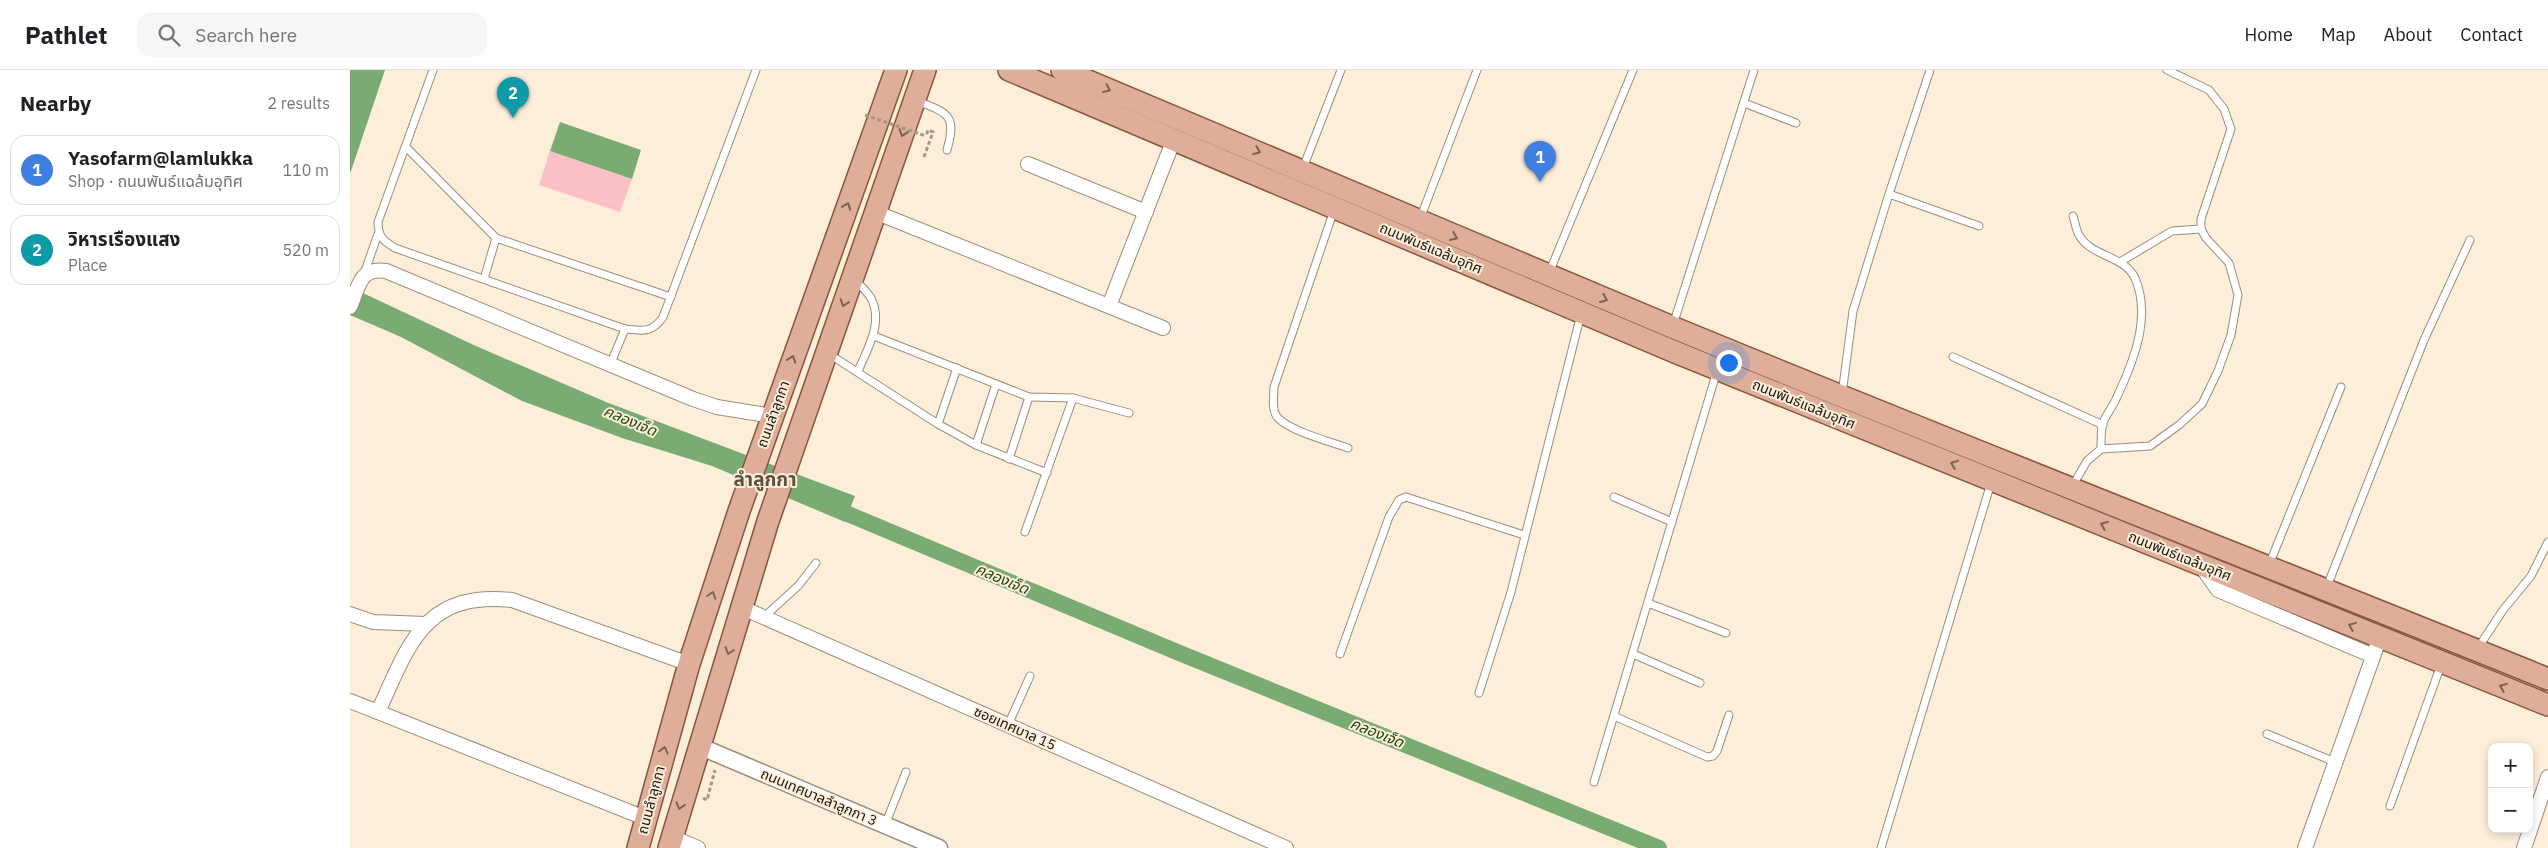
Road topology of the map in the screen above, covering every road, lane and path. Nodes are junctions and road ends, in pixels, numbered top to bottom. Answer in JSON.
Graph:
{"nodes":[{"id":1,"x":433,"y":70,"type":"edge"},
{"id":2,"x":756,"y":70,"type":"edge"},
{"id":3,"x":896,"y":70,"type":"edge"},
{"id":4,"x":925,"y":70,"type":"edge"},
{"id":5,"x":1009,"y":70,"type":"edge"},
{"id":6,"x":1062,"y":70,"type":"edge"},
{"id":7,"x":1341,"y":70,"type":"edge"},
{"id":8,"x":1477,"y":70,"type":"edge"},
{"id":9,"x":1633,"y":70,"type":"edge"},
{"id":10,"x":1754,"y":70,"type":"edge"},
{"id":11,"x":1930,"y":70,"type":"edge"},
{"id":12,"x":2167,"y":70,"type":"edge"},
{"id":13,"x":914,"y":100,"type":"junction"},
{"id":14,"x":1744,"y":103,"type":"junction"},
{"id":15,"x":865,"y":115,"type":"dead end"},
{"id":16,"x":1796,"y":123,"type":"dead end"},
{"id":17,"x":1174,"y":140,"type":"junction"},
{"id":18,"x":406,"y":147,"type":"junction"},
{"id":19,"x":947,"y":150,"type":"dead end"},
{"id":20,"x":924,"y":157,"type":"dead end"},
{"id":21,"x":1028,"y":164,"type":"dead end"},
{"id":22,"x":1302,"y":169,"type":"junction"},
{"id":23,"x":1889,"y":194,"type":"junction"},
{"id":24,"x":1335,"y":208,"type":"junction"},
{"id":25,"x":875,"y":212,"type":"junction"},
{"id":26,"x":1146,"y":212,"type":"junction"},
{"id":27,"x":2073,"y":216,"type":"dead end"},
{"id":28,"x":1418,"y":222,"type":"junction"},
{"id":29,"x":1979,"y":226,"type":"dead end"},
{"id":30,"x":2202,"y":228,"type":"junction"},
{"id":31,"x":378,"y":234,"type":"junction"},
{"id":32,"x":496,"y":238,"type":"junction"},
{"id":33,"x":2470,"y":240,"type":"dead end"},
{"id":34,"x":2120,"y":262,"type":"junction"},
{"id":35,"x":364,"y":274,"type":"junction"},
{"id":36,"x":1548,"y":276,"type":"junction"},
{"id":37,"x":853,"y":277,"type":"junction"},
{"id":38,"x":484,"y":279,"type":"junction"},
{"id":39,"x":671,"y":297,"type":"junction"},
{"id":40,"x":1109,"y":306,"type":"junction"},
{"id":41,"x":350,"y":307,"type":"edge"},
{"id":42,"x":1582,"y":312,"type":"junction"},
{"id":43,"x":1672,"y":327,"type":"junction"},
{"id":44,"x":1164,"y":328,"type":"dead end"},
{"id":45,"x":626,"y":329,"type":"junction"},
{"id":46,"x":874,"y":336,"type":"junction"},
{"id":47,"x":827,"y":352,"type":"junction"},
{"id":48,"x":1953,"y":357,"type":"dead end"},
{"id":49,"x":610,"y":366,"type":"junction"},
{"id":50,"x":957,"y":368,"type":"junction"},
{"id":51,"x":1718,"y":369,"type":"junction"},
{"id":52,"x":858,"y":371,"type":"junction"},
{"id":53,"x":996,"y":384,"type":"junction"},
{"id":54,"x":2340,"y":386,"type":"dead end"},
{"id":55,"x":1842,"y":395,"type":"junction"},
{"id":56,"x":1030,"y":397,"type":"junction"},
{"id":57,"x":1073,"y":398,"type":"junction"},
{"id":58,"x":1129,"y":413,"type":"dead end"},
{"id":59,"x":771,"y":418,"type":"junction"},
{"id":60,"x":938,"y":424,"type":"junction"},
{"id":61,"x":2102,"y":425,"type":"junction"},
{"id":62,"x":976,"y":445,"type":"junction"},
{"id":63,"x":1348,"y":448,"type":"dead end"},
{"id":64,"x":2100,"y":449,"type":"junction"},
{"id":65,"x":1009,"y":459,"type":"junction"},
{"id":66,"x":1047,"y":473,"type":"junction"},
{"id":67,"x":1992,"y":480,"type":"junction"},
{"id":68,"x":2072,"y":487,"type":"junction"},
{"id":69,"x":1614,"y":496,"type":"dead end"},
{"id":70,"x":1672,"y":522,"type":"junction"},
{"id":71,"x":1025,"y":532,"type":"dead end"},
{"id":72,"x":1524,"y":535,"type":"junction"},
{"id":73,"x":2548,"y":542,"type":"edge"},
{"id":74,"x":816,"y":563,"type":"dead end"},
{"id":75,"x":2269,"y":566,"type":"junction"},
{"id":76,"x":2326,"y":589,"type":"junction"},
{"id":77,"x":1648,"y":603,"type":"junction"},
{"id":78,"x":743,"y":608,"type":"junction"},
{"id":79,"x":350,"y":614,"type":"edge"},
{"id":80,"x":764,"y":617,"type":"junction"},
{"id":81,"x":426,"y":624,"type":"junction"},
{"id":82,"x":1726,"y":633,"type":"dead end"},
{"id":83,"x":2376,"y":647,"type":"junction"},
{"id":84,"x":2477,"y":650,"type":"junction"},
{"id":85,"x":1340,"y":654,"type":"dead end"},
{"id":86,"x":1633,"y":654,"type":"junction"},
{"id":87,"x":2442,"y":663,"type":"junction"},
{"id":88,"x":689,"y":664,"type":"junction"},
{"id":89,"x":1030,"y":676,"type":"dead end"},
{"id":90,"x":2548,"y":679,"type":"edge"},
{"id":91,"x":1700,"y":683,"type":"dead end"},
{"id":92,"x":1480,"y":693,"type":"dead end"},
{"id":93,"x":350,"y":701,"type":"edge"},
{"id":94,"x":2548,"y":705,"type":"edge"},
{"id":95,"x":378,"y":712,"type":"junction"},
{"id":96,"x":1729,"y":715,"type":"dead end"},
{"id":97,"x":1614,"y":716,"type":"junction"},
{"id":98,"x":1008,"y":725,"type":"junction"},
{"id":99,"x":2266,"y":734,"type":"dead end"},
{"id":100,"x":699,"y":746,"type":"junction"},
{"id":101,"x":2335,"y":762,"type":"junction"},
{"id":102,"x":716,"y":767,"type":"dead end"},
{"id":103,"x":906,"y":772,"type":"dead end"},
{"id":104,"x":2548,"y":777,"type":"edge"},
{"id":105,"x":1594,"y":782,"type":"dead end"},
{"id":106,"x":705,"y":800,"type":"dead end"},
{"id":107,"x":2390,"y":806,"type":"dead end"},
{"id":108,"x":645,"y":818,"type":"junction"},
{"id":109,"x":885,"y":825,"type":"junction"},
{"id":110,"x":671,"y":842,"type":"edge"},
{"id":111,"x":638,"y":848,"type":"edge"},
{"id":112,"x":698,"y":848,"type":"edge"},
{"id":113,"x":939,"y":848,"type":"edge"},
{"id":114,"x":1286,"y":848,"type":"edge"},
{"id":115,"x":1881,"y":848,"type":"edge"},
{"id":116,"x":2305,"y":848,"type":"edge"},
{"id":117,"x":2524,"y":848,"type":"edge"}],
"edges":[{"from":1,"to":18,"type":"lane"},
{"from":2,"to":39,"type":"lane"},
{"from":59,"to":3,"type":"main road","name":"ถนนลำลูกกา","one_way":true},
{"from":4,"to":13,"type":"main road"},
{"from":5,"to":17,"type":"main road","name":"ถนนพันธ์แฉล้มอุทิศ"},
{"from":6,"to":22,"type":"main road","name":"ถนนพันธ์แฉล้มอุทิศ","one_way":true},
{"from":7,"to":22,"type":"lane"},
{"from":8,"to":28,"type":"lane"},
{"from":9,"to":36,"type":"lane"},
{"from":10,"to":14,"type":"lane"},
{"from":11,"to":23,"type":"lane"},
{"from":12,"to":30,"type":"lane"},
{"from":13,"to":19,"type":"lane"},
{"from":13,"to":25,"type":"main road","one_way":true},
{"from":14,"to":16,"type":"lane"},
{"from":14,"to":43,"type":"lane"},
{"from":15,"to":20,"type":"path","bridge":true},
{"from":17,"to":24,"type":"main road","name":"ถนนพันธ์แฉล้มอุทิศ"},
{"from":17,"to":26,"type":"street"},
{"from":18,"to":31,"type":"lane"},
{"from":18,"to":32,"type":"lane"},
{"from":21,"to":26,"type":"street"},
{"from":22,"to":28,"type":"main road","name":"ถนนพันธ์แฉล้มอุทิศ"},
{"from":23,"to":29,"type":"lane"},
{"from":23,"to":55,"type":"lane"},
{"from":24,"to":42,"type":"main road","name":"ถนนพันธ์แฉล้มอุทิศ"},
{"from":24,"to":63,"type":"lane"},
{"from":25,"to":37,"type":"main road"},
{"from":25,"to":40,"type":"street"},
{"from":26,"to":40,"type":"street"},
{"from":27,"to":34,"type":"lane"},
{"from":28,"to":36,"type":"main road","name":"ถนนพันธ์แฉล้มอุทิศ","one_way":true},
{"from":30,"to":34,"type":"lane"},
{"from":30,"to":64,"type":"lane"},
{"from":31,"to":35,"type":"lane"},
{"from":31,"to":38,"type":"lane"},
{"from":32,"to":38,"type":"lane"},
{"from":32,"to":39,"type":"lane"},
{"from":33,"to":76,"type":"lane"},
{"from":34,"to":61,"type":"lane"},
{"from":35,"to":41,"type":"street"},
{"from":35,"to":49,"type":"street"},
{"from":36,"to":43,"type":"main road","name":"ถนนพันธ์แฉล้มอุทิศ","one_way":true},
{"from":37,"to":46,"type":"lane"},
{"from":37,"to":47,"type":"main road","one_way":true},
{"from":38,"to":45,"type":"lane"},
{"from":39,"to":45,"type":"lane"},
{"from":40,"to":44,"type":"street"},
{"from":42,"to":51,"type":"main road","name":"ถนนพันธ์แฉล้มอุทิศ"},
{"from":42,"to":72,"type":"lane"},
{"from":43,"to":55,"type":"main road","name":"ถนนพันธ์แฉล้มอุทิศ"},
{"from":45,"to":49,"type":"lane"},
{"from":46,"to":50,"type":"lane"},
{"from":46,"to":52,"type":"lane"},
{"from":47,"to":52,"type":"lane"},
{"from":47,"to":78,"type":"main road"},
{"from":48,"to":61,"type":"lane"},
{"from":49,"to":59,"type":"street"},
{"from":50,"to":53,"type":"lane"},
{"from":50,"to":60,"type":"lane"},
{"from":67,"to":51,"type":"main road","name":"ถนนพันธ์แฉล้มอุทิศ","one_way":true},
{"from":51,"to":70,"type":"lane"},
{"from":52,"to":60,"type":"lane"},
{"from":53,"to":56,"type":"lane"},
{"from":53,"to":62,"type":"lane"},
{"from":54,"to":75,"type":"lane"},
{"from":55,"to":68,"type":"main road","name":"ถนนพันธ์แฉล้มอุทิศ"},
{"from":56,"to":57,"type":"lane"},
{"from":56,"to":65,"type":"lane"},
{"from":57,"to":58,"type":"lane"},
{"from":57,"to":66,"type":"lane"},
{"from":88,"to":59,"type":"main road","name":"ถนนลำลูกกา","one_way":true},
{"from":60,"to":62,"type":"lane"},
{"from":61,"to":64,"type":"lane"},
{"from":62,"to":65,"type":"lane"},
{"from":64,"to":68,"type":"lane"},
{"from":65,"to":66,"type":"lane"},
{"from":66,"to":71,"type":"lane"},
{"from":83,"to":67,"type":"main road","name":"ถนนพันธ์แฉล้มอุทิศ","one_way":true},
{"from":67,"to":115,"type":"lane"},
{"from":68,"to":75,"type":"main road","name":"ถนนพันธ์แฉล้มอุทิศ"},
{"from":69,"to":70,"type":"lane"},
{"from":70,"to":77,"type":"lane"},
{"from":72,"to":85,"type":"lane"},
{"from":72,"to":92,"type":"lane"},
{"from":73,"to":84,"type":"lane"},
{"from":74,"to":80,"type":"lane"},
{"from":75,"to":76,"type":"main road","name":"ถนนพันธ์แฉล้มอุทิศ"},
{"from":76,"to":84,"type":"main road","name":"ถนนพันธ์แฉล้มอุทิศ"},
{"from":77,"to":82,"type":"lane"},
{"from":77,"to":86,"type":"lane"},
{"from":78,"to":80,"type":"street","name":"ซอยเทศบาล 15"},
{"from":78,"to":100,"type":"main road","one_way":true},
{"from":79,"to":81,"type":"street"},
{"from":80,"to":98,"type":"street","name":"ซอยเทศบาล 15"},
{"from":81,"to":88,"type":"street"},
{"from":81,"to":95,"type":"street"},
{"from":83,"to":87,"type":"main road","name":"ถนนพันธ์แฉล้มอุทิศ"},
{"from":83,"to":101,"type":"street"},
{"from":84,"to":90,"type":"main road","name":"ถนนพันธ์แฉล้มอุทิศ"},
{"from":86,"to":91,"type":"lane"},
{"from":86,"to":97,"type":"lane"},
{"from":94,"to":87,"type":"main road","name":"ถนนพันธ์แฉล้มอุทิศ","one_way":true},
{"from":87,"to":107,"type":"lane"},
{"from":108,"to":88,"type":"main road","name":"ถนนลำลูกกา","one_way":true},
{"from":89,"to":98,"type":"lane"},
{"from":93,"to":95,"type":"street"},
{"from":95,"to":108,"type":"street"},
{"from":96,"to":97,"type":"lane"},
{"from":97,"to":105,"type":"lane"},
{"from":98,"to":114,"type":"street","name":"ซอยเทศบาล 15"},
{"from":99,"to":101,"type":"lane"},
{"from":100,"to":109,"type":"street","name":"ถนนเทศบาลลำลูกกา 3"},
{"from":100,"to":110,"type":"main road","one_way":true},
{"from":101,"to":116,"type":"street"},
{"from":102,"to":106,"type":"path"},
{"from":103,"to":109,"type":"lane"},
{"from":104,"to":117,"type":"street"},
{"from":108,"to":111,"type":"main road","name":"ถนนลำลูกกา"},
{"from":109,"to":113,"type":"street","name":"ถนนเทศบาลลำลูกกา 3"},
{"from":110,"to":112,"type":"street"}]}
